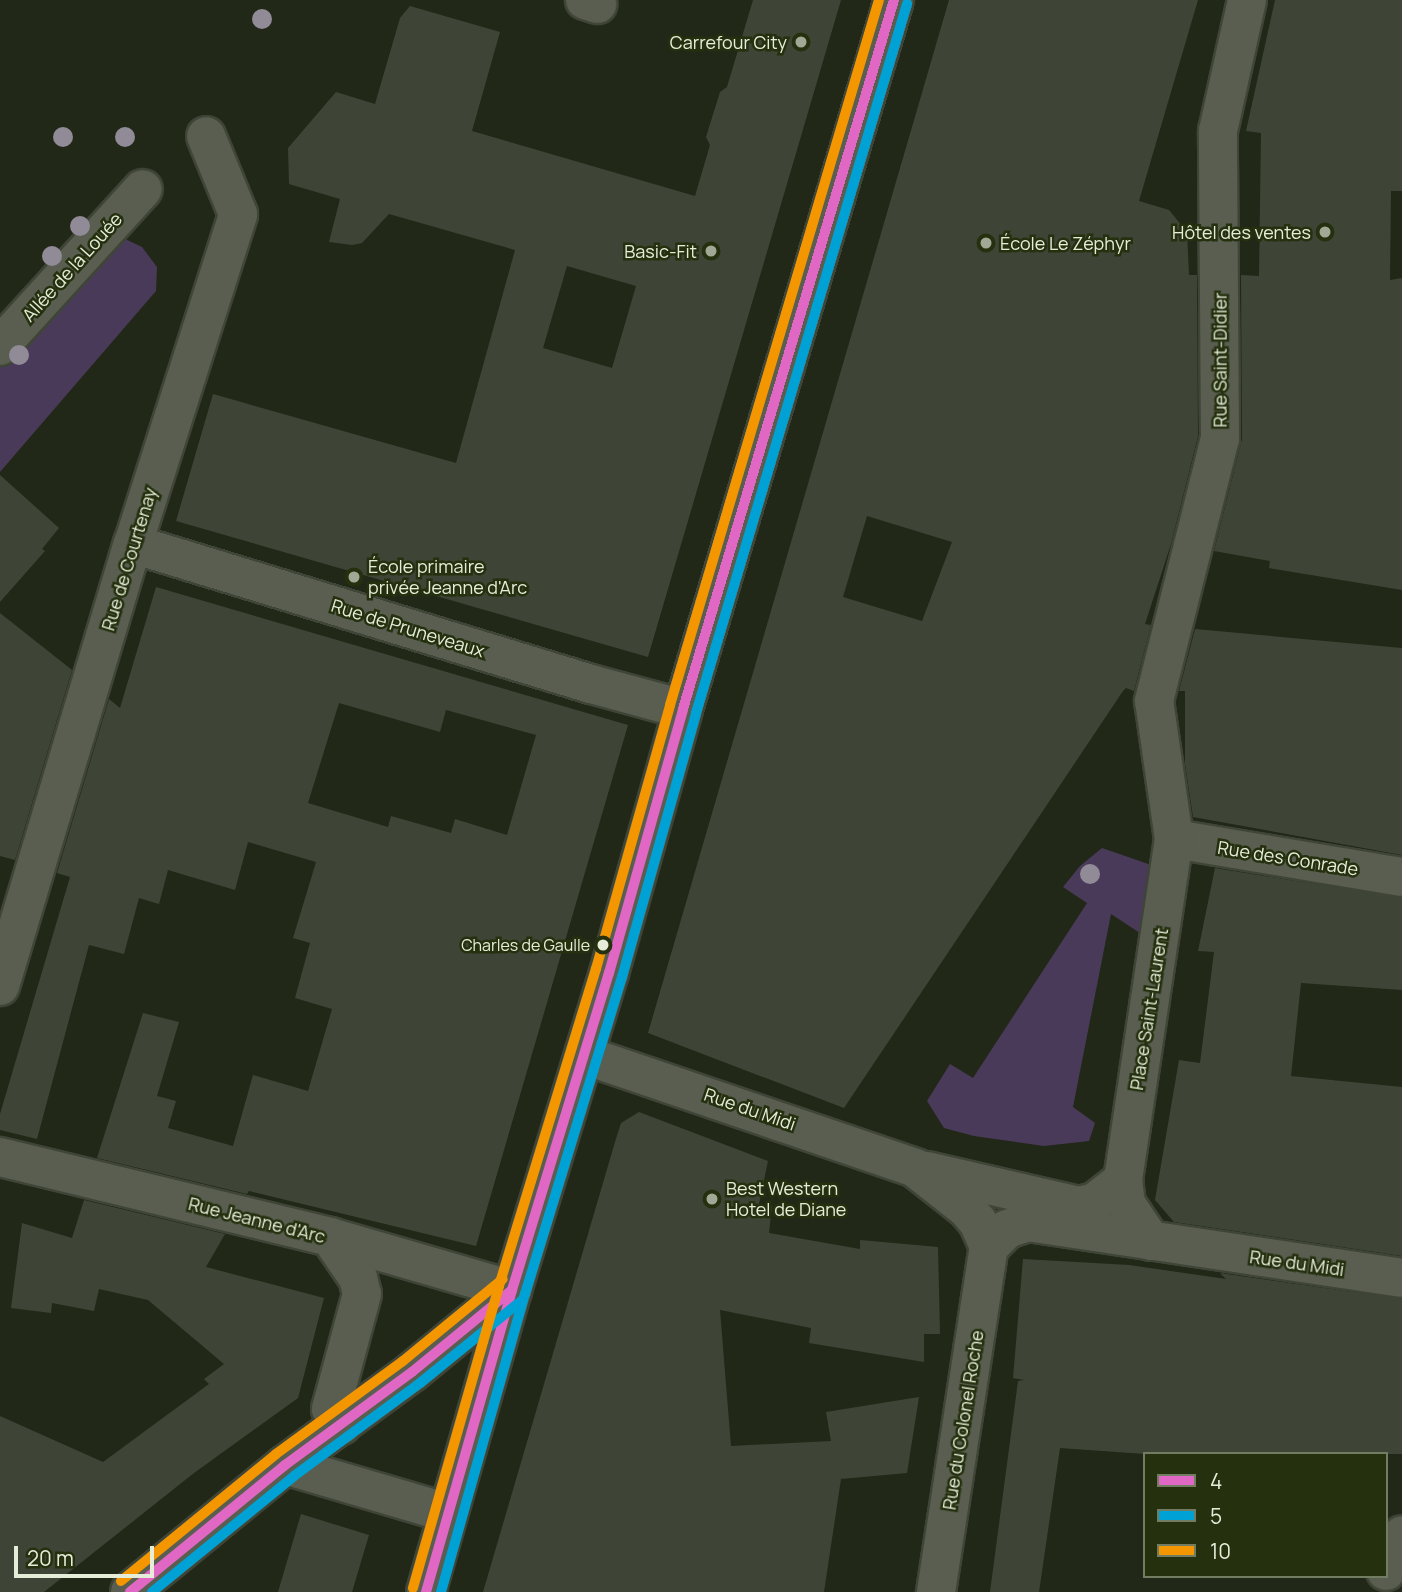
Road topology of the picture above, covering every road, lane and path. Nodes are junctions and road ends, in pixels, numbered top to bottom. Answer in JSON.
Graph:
{"nodes":[{"id":1,"x":894,"y":0,"type":"edge"},
{"id":2,"x":1247,"y":0,"type":"edge"},
{"id":3,"x":206,"y":136,"type":"dead end"},
{"id":4,"x":143,"y":189,"type":"dead end"},
{"id":5,"x":0,"y":346,"type":"edge"},
{"id":6,"x":134,"y":544,"type":"junction"},
{"id":7,"x":683,"y":709,"type":"junction"},
{"id":8,"x":1174,"y":839,"type":"junction"},
{"id":9,"x":1402,"y":877,"type":"edge"},
{"id":10,"x":0,"y":986,"type":"edge"},
{"id":11,"x":584,"y":1055,"type":"junction"},
{"id":12,"x":0,"y":1157,"type":"edge"},
{"id":13,"x":915,"y":1168,"type":"junction"},
{"id":14,"x":1123,"y":1180,"type":"junction"},
{"id":15,"x":330,"y":1237,"type":"junction"},
{"id":16,"x":1151,"y":1241,"type":"junction"},
{"id":17,"x":989,"y":1247,"type":"junction"},
{"id":18,"x":1402,"y":1278,"type":"edge"},
{"id":19,"x":512,"y":1290,"type":"junction"},
{"id":20,"x":341,"y":1425,"type":"junction"},
{"id":21,"x":285,"y":1465,"type":"junction"},
{"id":22,"x":449,"y":1513,"type":"junction"},
{"id":23,"x":1402,"y":1535,"type":"edge"},
{"id":24,"x":1388,"y":1566,"type":"edge"},
{"id":25,"x":132,"y":1591,"type":"edge"},
{"id":26,"x":426,"y":1592,"type":"edge"},
{"id":27,"x":936,"y":1592,"type":"edge"}],
"edges":[{"from":1,"to":7,"type":"street"},
{"from":2,"to":8,"type":"street","name":"Rue Saint-Didier"},
{"from":3,"to":6,"type":"street","name":"Rue de Courtenay"},
{"from":4,"to":5,"type":"street","name":"Allée de la Louée"},
{"from":6,"to":7,"type":"street","name":"Rue de Pruneveaux"},
{"from":6,"to":10,"type":"street","name":"Rue de Courtenay"},
{"from":7,"to":11,"type":"street"},
{"from":8,"to":9,"type":"street","name":"Rue des Conrade"},
{"from":8,"to":14,"type":"street","name":"Place Saint-Laurent"},
{"from":11,"to":13,"type":"street","name":"Rue du Midi"},
{"from":11,"to":19,"type":"street"},
{"from":12,"to":15,"type":"street","name":"Rue Jeanne d'Arc"},
{"from":13,"to":14,"type":"street","name":"Rue du Midi"},
{"from":13,"to":17,"type":"street","name":"Rue du Midi"},
{"from":14,"to":16,"type":"street"},
{"from":15,"to":19,"type":"street","name":"Rue Jeanne d'Arc"},
{"from":15,"to":20,"type":"street"},
{"from":16,"to":17,"type":"street","name":"Rue du Midi"},
{"from":16,"to":18,"type":"street","name":"Rue du Midi"},
{"from":17,"to":27,"type":"street","name":"Rue du Colonel Roche"},
{"from":19,"to":20,"type":"street"},
{"from":19,"to":22,"type":"street"},
{"from":20,"to":21,"type":"street"},
{"from":21,"to":22,"type":"street"},
{"from":21,"to":25,"type":"street"},
{"from":22,"to":26,"type":"street"},
{"from":23,"to":24,"type":"street"}]}
